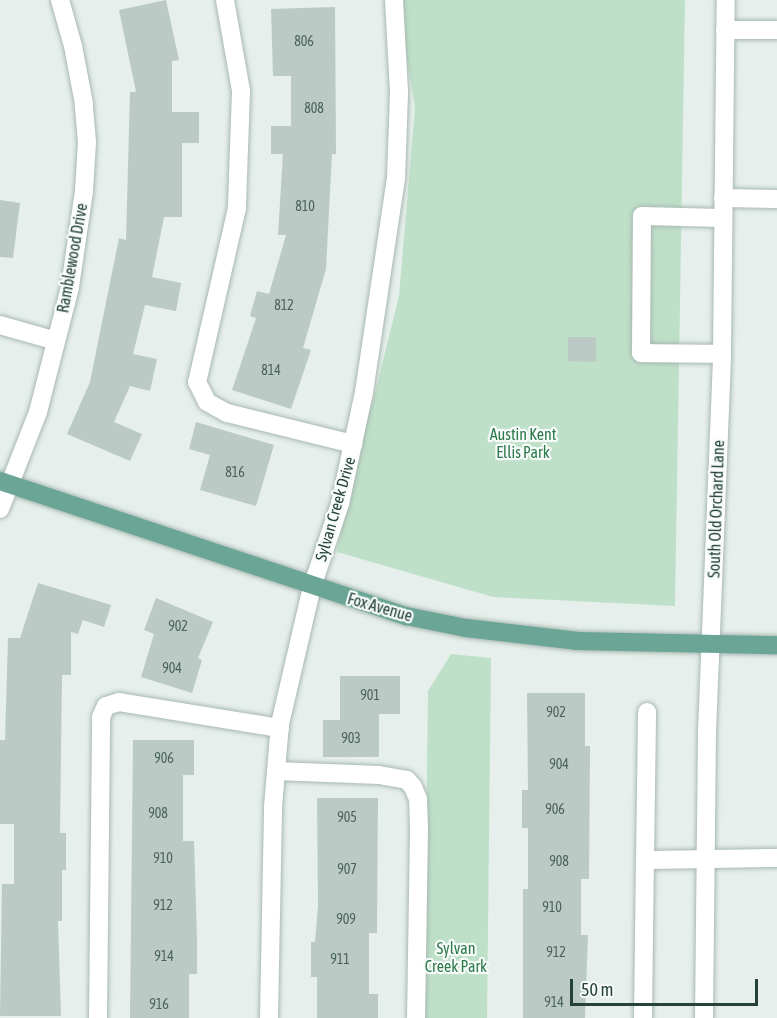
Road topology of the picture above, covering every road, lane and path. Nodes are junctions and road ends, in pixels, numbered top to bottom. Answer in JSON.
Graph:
{"nodes":[{"id":1,"x":60,"y":0,"type":"edge"},
{"id":2,"x":225,"y":0,"type":"edge"},
{"id":3,"x":394,"y":0,"type":"edge"},
{"id":4,"x":726,"y":0,"type":"edge"},
{"id":5,"x":725,"y":30,"type":"junction"},
{"id":6,"x":777,"y":30,"type":"edge"},
{"id":7,"x":723,"y":198,"type":"junction"},
{"id":8,"x":777,"y":199,"type":"edge"},
{"id":9,"x":723,"y":218,"type":"junction"},
{"id":10,"x":0,"y":325,"type":"edge"},
{"id":11,"x":56,"y":341,"type":"junction"},
{"id":12,"x":722,"y":354,"type":"junction"},
{"id":13,"x":353,"y":444,"type":"junction"},
{"id":14,"x":5,"y":482,"type":"edge"},
{"id":15,"x":0,"y":509,"type":"edge"},
{"id":16,"x":312,"y":587,"type":"junction"},
{"id":17,"x":710,"y":645,"type":"junction"},
{"id":18,"x":777,"y":645,"type":"edge"},
{"id":19,"x":647,"y":712,"type":"dead end"},
{"id":20,"x":280,"y":728,"type":"junction"},
{"id":21,"x":276,"y":771,"type":"junction"},
{"id":22,"x":706,"y":857,"type":"junction"},
{"id":23,"x":777,"y":858,"type":"edge"},
{"id":24,"x":645,"y":860,"type":"junction"},
{"id":25,"x":98,"y":1018,"type":"edge"},
{"id":26,"x":269,"y":1018,"type":"edge"},
{"id":27,"x":416,"y":1018,"type":"edge"},
{"id":28,"x":643,"y":1018,"type":"edge"},
{"id":29,"x":704,"y":1018,"type":"edge"}],
"edges":[{"from":1,"to":11,"type":"street","name":"Ramblewood Drive"},
{"from":2,"to":13,"type":"street"},
{"from":3,"to":13,"type":"street","name":"Sylvan Creek Drive"},
{"from":4,"to":5,"type":"street","name":"South Old Orchard Lane"},
{"from":5,"to":6,"type":"street"},
{"from":5,"to":7,"type":"street","name":"South Old Orchard Lane"},
{"from":7,"to":8,"type":"street"},
{"from":7,"to":9,"type":"street","name":"South Old Orchard Lane"},
{"from":9,"to":12,"type":"street","name":"South Old Orchard Lane"},
{"from":9,"to":12,"type":"street"},
{"from":10,"to":11,"type":"street"},
{"from":11,"to":14,"type":"street","name":"Ramblewood Drive"},
{"from":12,"to":17,"type":"street","name":"South Old Orchard Lane"},
{"from":13,"to":16,"type":"street","name":"Sylvan Creek Drive"},
{"from":14,"to":15,"type":"street","name":"Ramblewood Drive"},
{"from":14,"to":16,"type":"main road","name":"Fox Avenue"},
{"from":16,"to":17,"type":"main road","name":"Fox Avenue"},
{"from":16,"to":20,"type":"street","name":"Sylvan Creek Drive"},
{"from":17,"to":18,"type":"main road","name":"Fox Avenue"},
{"from":17,"to":22,"type":"street","name":"South Old Orchard Lane"},
{"from":19,"to":24,"type":"street"},
{"from":20,"to":21,"type":"street","name":"Sylvan Creek Drive"},
{"from":20,"to":25,"type":"street"},
{"from":21,"to":26,"type":"street","name":"Sylvan Creek Drive"},
{"from":21,"to":27,"type":"street"},
{"from":22,"to":23,"type":"street"},
{"from":22,"to":24,"type":"street"},
{"from":22,"to":29,"type":"street","name":"South Old Orchard Lane"},
{"from":24,"to":28,"type":"street"}]}
